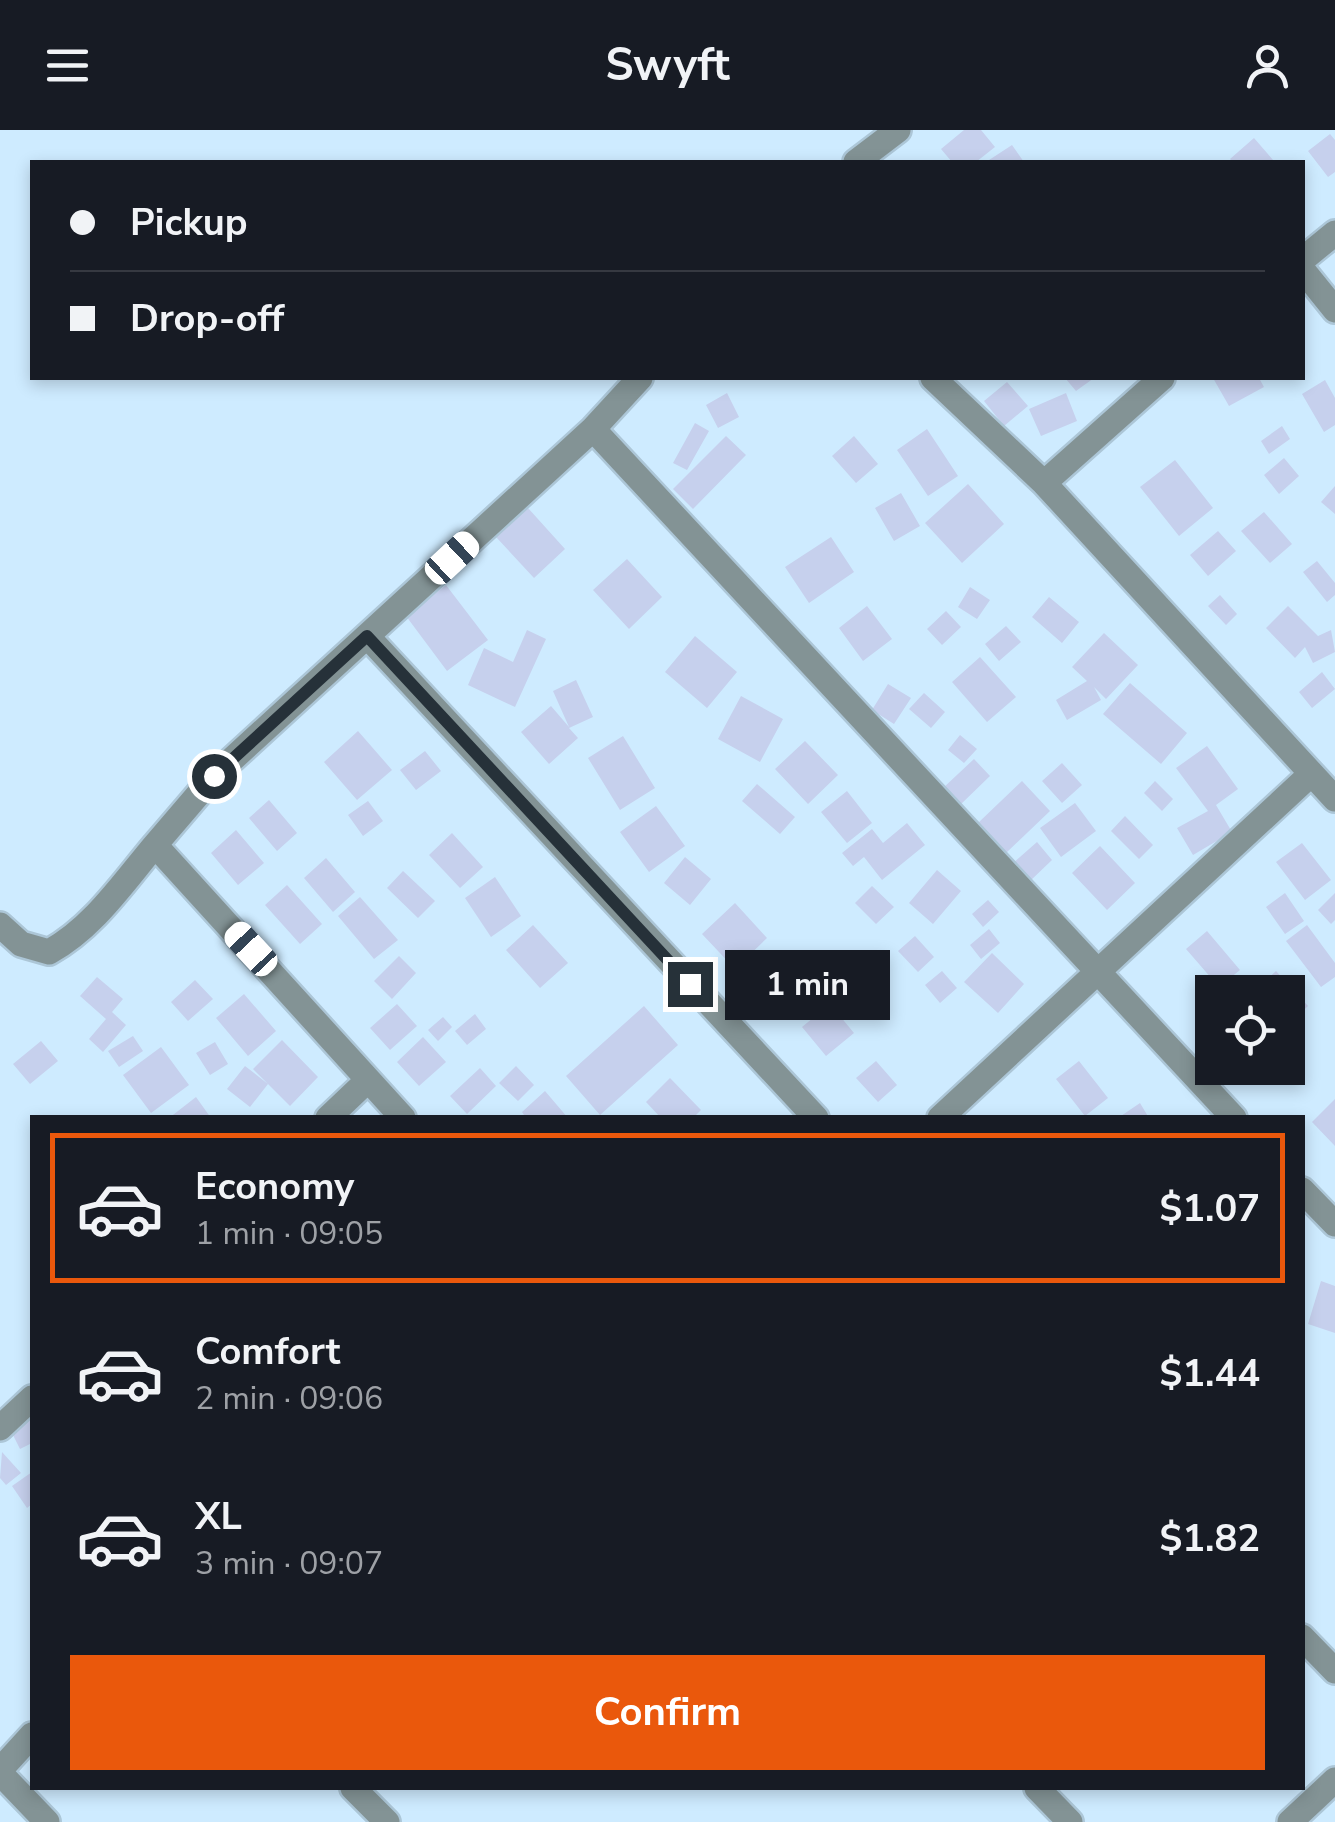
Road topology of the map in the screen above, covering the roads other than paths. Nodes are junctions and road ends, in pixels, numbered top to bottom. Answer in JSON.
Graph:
{"nodes":[{"id":1,"x":898,"y":130,"type":"edge"},
{"id":2,"x":859,"y":160,"type":"edge"},
{"id":3,"x":1335,"y":233,"type":"edge"},
{"id":4,"x":1305,"y":258,"type":"edge"},
{"id":5,"x":1305,"y":273,"type":"edge"},
{"id":6,"x":1335,"y":310,"type":"edge"},
{"id":7,"x":638,"y":380,"type":"edge"},
{"id":8,"x":935,"y":380,"type":"edge"},
{"id":9,"x":1160,"y":380,"type":"edge"},
{"id":10,"x":593,"y":429,"type":"junction"},
{"id":11,"x":1044,"y":483,"type":"junction"},
{"id":12,"x":367,"y":636,"type":"junction"},
{"id":13,"x":1310,"y":775,"type":"junction"},
{"id":14,"x":1335,"y":799,"type":"edge"},
{"id":15,"x":155,"y":844,"type":"junction"},
{"id":16,"x":0,"y":925,"type":"edge"},
{"id":17,"x":1098,"y":975,"type":"junction"},
{"id":18,"x":368,"y":1080,"type":"junction"},
{"id":19,"x":331,"y":1115,"type":"edge"},
{"id":20,"x":400,"y":1115,"type":"edge"},
{"id":21,"x":813,"y":1115,"type":"edge"},
{"id":22,"x":943,"y":1115,"type":"edge"},
{"id":23,"x":1231,"y":1115,"type":"edge"},
{"id":24,"x":1305,"y":1193,"type":"edge"},
{"id":25,"x":1335,"y":1224,"type":"edge"},
{"id":26,"x":30,"y":1400,"type":"edge"},
{"id":27,"x":0,"y":1428,"type":"edge"},
{"id":28,"x":1305,"y":1640,"type":"edge"},
{"id":29,"x":1335,"y":1671,"type":"edge"},
{"id":30,"x":30,"y":1737,"type":"edge"},
{"id":31,"x":0,"y":1772,"type":"edge"},
{"id":32,"x":1335,"y":1780,"type":"edge"},
{"id":33,"x":355,"y":1790,"type":"edge"},
{"id":34,"x":1039,"y":1790,"type":"edge"},
{"id":35,"x":47,"y":1822,"type":"edge"},
{"id":36,"x":386,"y":1822,"type":"edge"},
{"id":37,"x":1070,"y":1822,"type":"edge"},
{"id":38,"x":1290,"y":1822,"type":"edge"}],
"edges":[{"from":1,"to":2,"type":"street"},
{"from":3,"to":4,"type":"street"},
{"from":5,"to":6,"type":"street"},
{"from":7,"to":10,"type":"street"},
{"from":8,"to":11,"type":"street"},
{"from":9,"to":11,"type":"street"},
{"from":10,"to":12,"type":"street"},
{"from":10,"to":17,"type":"street"},
{"from":11,"to":13,"type":"street"},
{"from":12,"to":15,"type":"street"},
{"from":12,"to":21,"type":"street"},
{"from":13,"to":14,"type":"street"},
{"from":13,"to":17,"type":"street"},
{"from":15,"to":16,"type":"street"},
{"from":15,"to":18,"type":"street"},
{"from":17,"to":22,"type":"street"},
{"from":17,"to":23,"type":"street"},
{"from":18,"to":19,"type":"street"},
{"from":18,"to":20,"type":"street"},
{"from":24,"to":25,"type":"street"},
{"from":26,"to":27,"type":"street"},
{"from":28,"to":29,"type":"street"},
{"from":30,"to":31,"type":"street"},
{"from":31,"to":35,"type":"street"},
{"from":32,"to":38,"type":"street"},
{"from":33,"to":36,"type":"street"},
{"from":34,"to":37,"type":"street"}]}
